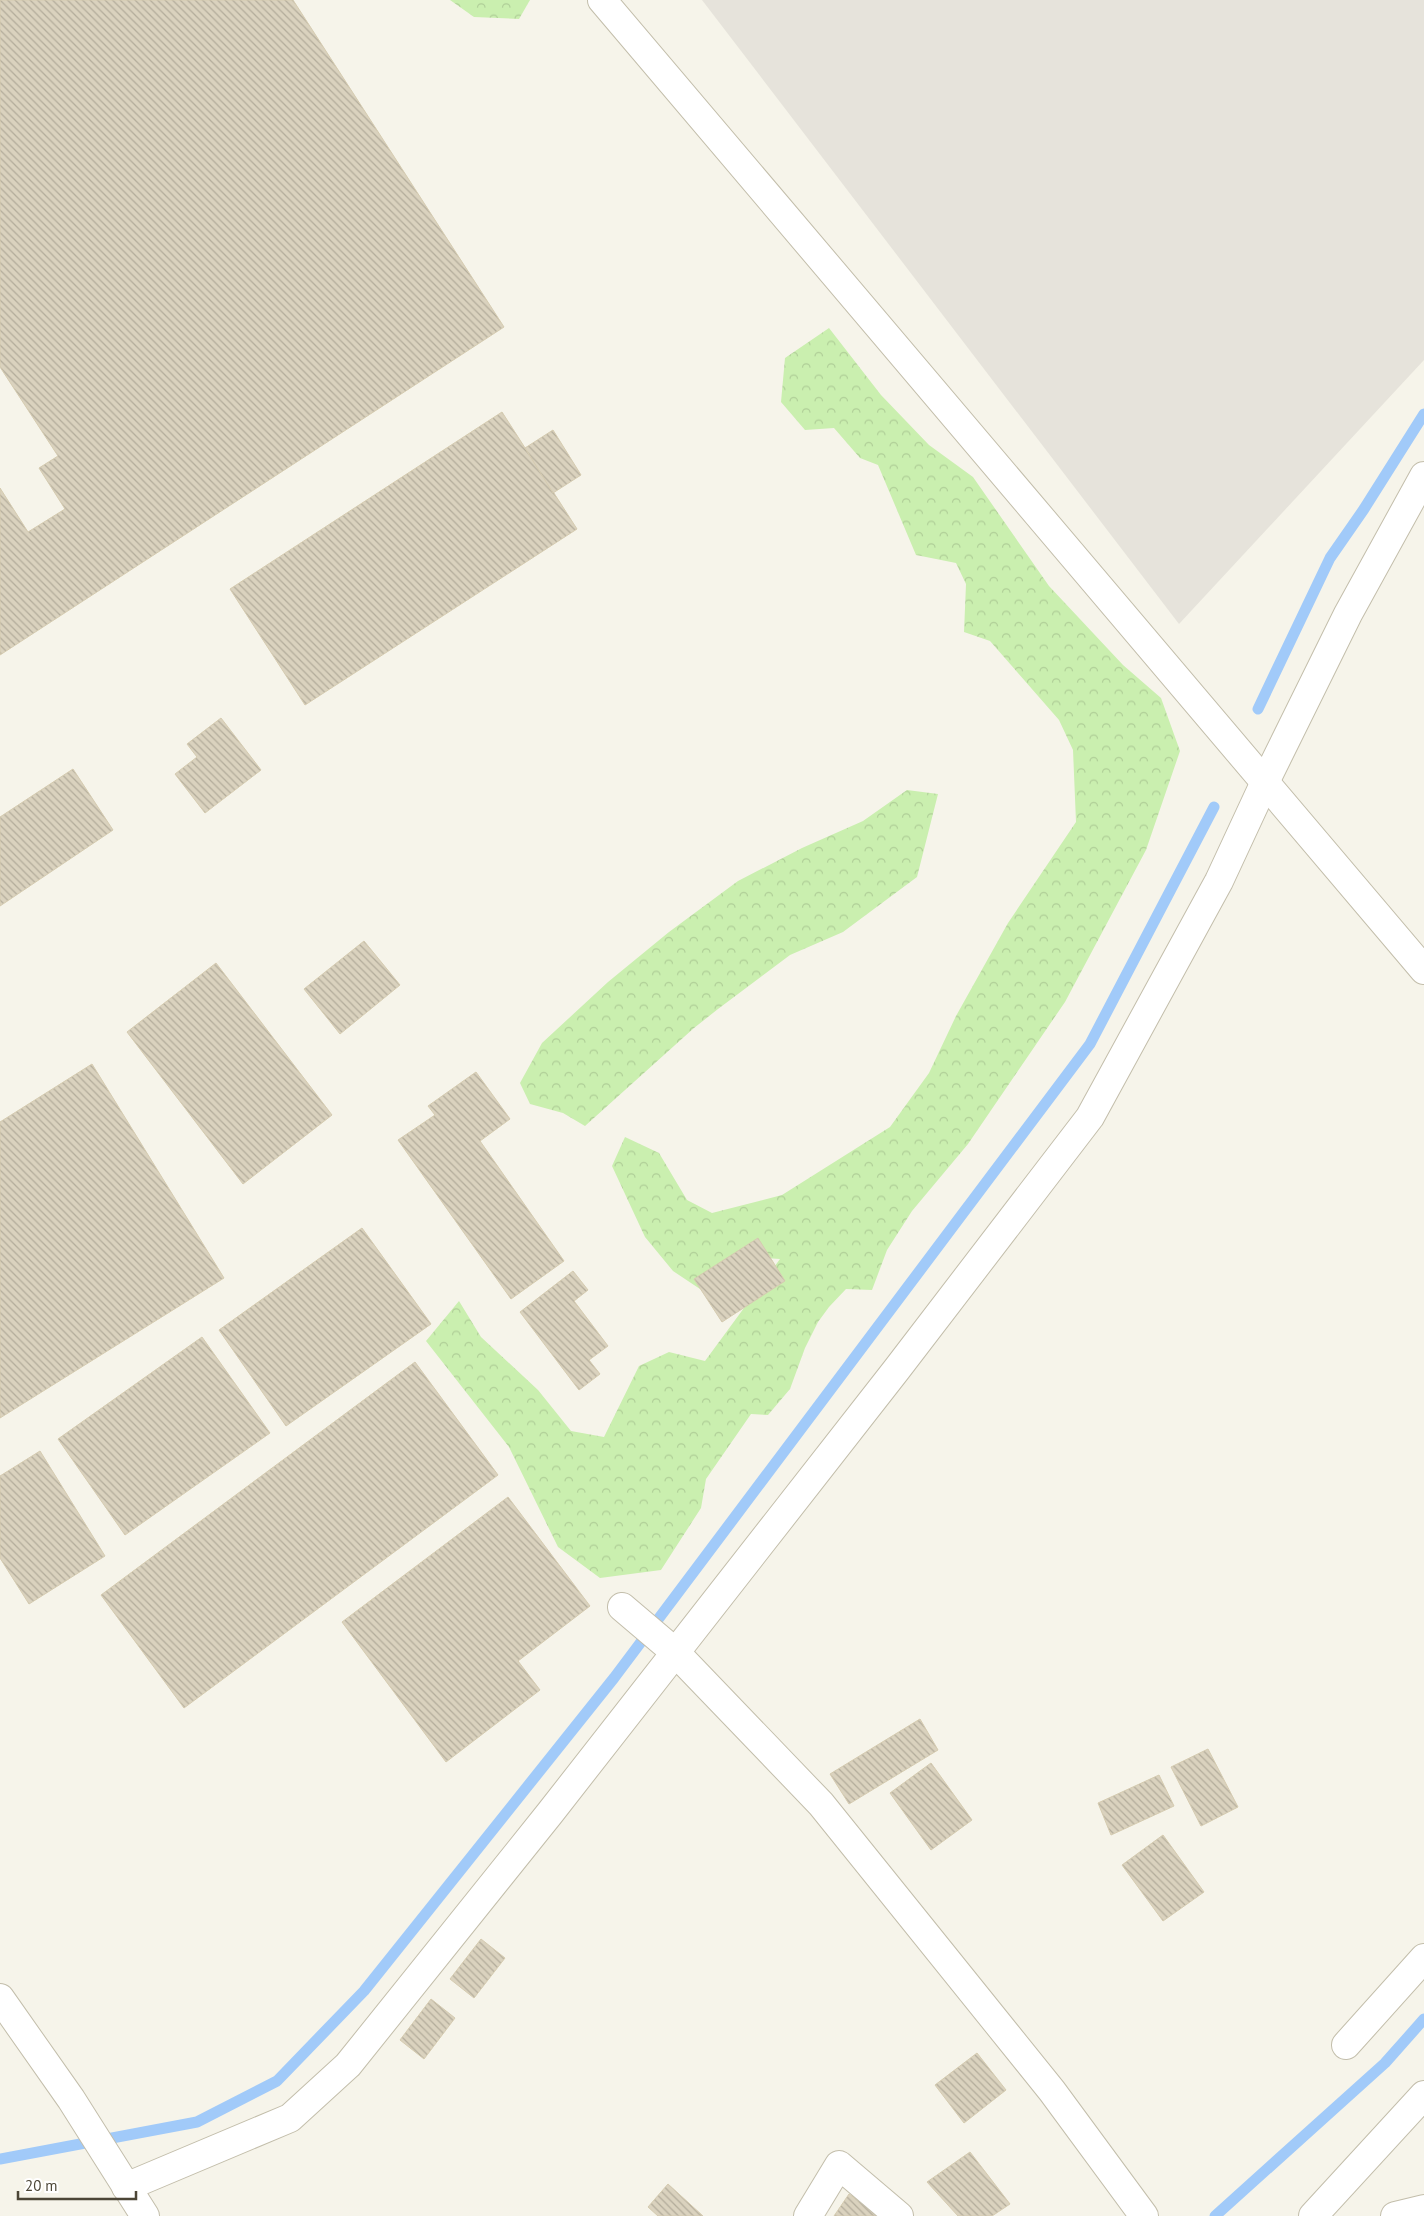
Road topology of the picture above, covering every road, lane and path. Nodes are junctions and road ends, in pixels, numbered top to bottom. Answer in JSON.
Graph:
{"nodes":[{"id":1,"x":602,"y":0,"type":"edge"},
{"id":2,"x":1424,"y":476,"type":"edge"},
{"id":3,"x":1265,"y":782,"type":"junction"},
{"id":4,"x":1424,"y":970,"type":"edge"},
{"id":5,"x":626,"y":1610,"type":"dead end"},
{"id":6,"x":673,"y":1650,"type":"junction"},
{"id":7,"x":1424,"y":1958,"type":"edge"},
{"id":8,"x":0,"y":1998,"type":"edge"},
{"id":9,"x":1346,"y":2045,"type":"dead end"},
{"id":10,"x":1424,"y":2095,"type":"edge"},
{"id":11,"x":119,"y":2176,"type":"junction"},
{"id":12,"x":1424,"y":2209,"type":"edge"},
{"id":13,"x":1317,"y":2215,"type":"edge"},
{"id":14,"x":145,"y":2216,"type":"edge"},
{"id":15,"x":808,"y":2216,"type":"edge"},
{"id":16,"x":899,"y":2216,"type":"edge"},
{"id":17,"x":1144,"y":2216,"type":"edge"},
{"id":18,"x":1395,"y":2216,"type":"edge"}],
"edges":[{"from":1,"to":3,"type":"street"},
{"from":2,"to":3,"type":"street"},
{"from":3,"to":4,"type":"street"},
{"from":3,"to":6,"type":"street"},
{"from":5,"to":6,"type":"street"},
{"from":6,"to":11,"type":"street"},
{"from":6,"to":17,"type":"street"},
{"from":7,"to":9,"type":"street"},
{"from":8,"to":11,"type":"street"},
{"from":10,"to":13,"type":"street"},
{"from":11,"to":14,"type":"street"},
{"from":12,"to":18,"type":"street"},
{"from":15,"to":16,"type":"street"}]}
